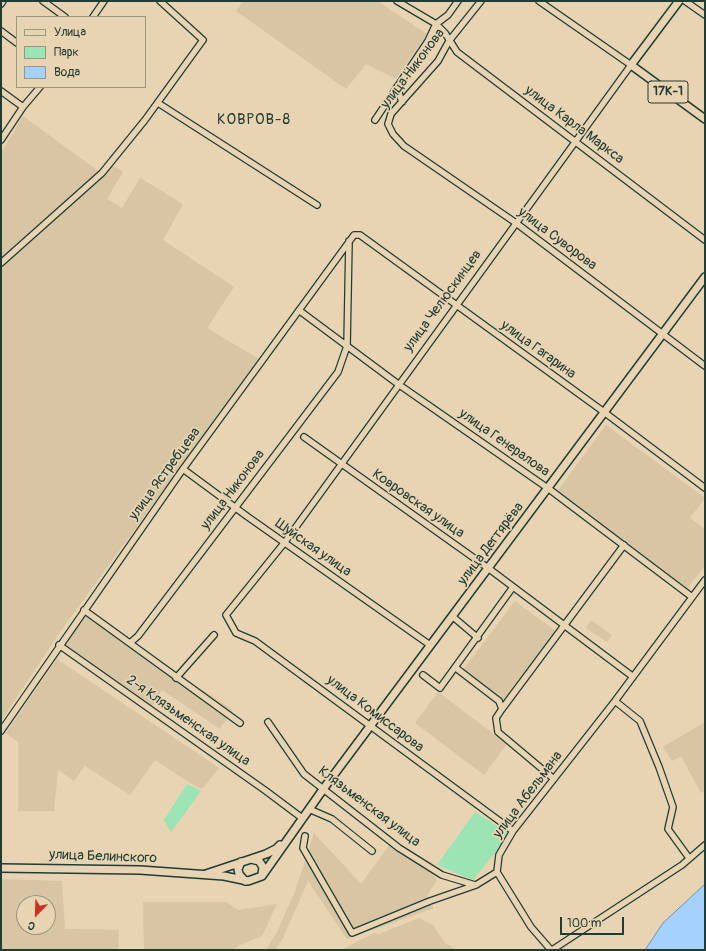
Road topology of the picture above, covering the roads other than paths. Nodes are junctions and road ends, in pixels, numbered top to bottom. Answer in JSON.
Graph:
{"nodes":[{"id":1,"x":3,"y":1,"type":"edge"},
{"id":2,"x":43,"y":1,"type":"edge"},
{"id":3,"x":104,"y":1,"type":"edge"},
{"id":4,"x":160,"y":1,"type":"edge"},
{"id":5,"x":397,"y":1,"type":"edge"},
{"id":6,"x":458,"y":1,"type":"edge"},
{"id":7,"x":481,"y":1,"type":"edge"},
{"id":8,"x":539,"y":1,"type":"edge"},
{"id":9,"x":679,"y":1,"type":"edge"},
{"id":10,"x":685,"y":1,"type":"edge"},
{"id":11,"x":1,"y":4,"type":"edge"},
{"id":12,"x":705,"y":15,"type":"edge"},
{"id":13,"x":64,"y":16,"type":"edge"},
{"id":14,"x":94,"y":16,"type":"edge"},
{"id":15,"x":436,"y":24,"type":"junction"},
{"id":16,"x":1,"y":31,"type":"edge"},
{"id":17,"x":449,"y":41,"type":"junction"},
{"id":18,"x":16,"y":42,"type":"edge"},
{"id":19,"x":631,"y":65,"type":"junction"},
{"id":20,"x":397,"y":87,"type":"junction"},
{"id":21,"x":39,"y":88,"type":"edge"},
{"id":22,"x":1,"y":90,"type":"edge"},
{"id":23,"x":402,"y":102,"type":"junction"},
{"id":24,"x":158,"y":103,"type":"junction"},
{"id":25,"x":23,"y":107,"type":"junction"},
{"id":26,"x":705,"y":119,"type":"edge"},
{"id":27,"x":375,"y":120,"type":"dead end"},
{"id":28,"x":393,"y":134,"type":"joint"},
{"id":29,"x":1,"y":140,"type":"edge"},
{"id":30,"x":576,"y":141,"type":"junction"},
{"id":31,"x":317,"y":206,"type":"dead end"},
{"id":32,"x":516,"y":223,"type":"junction"},
{"id":33,"x":354,"y":235,"type":"joint"},
{"id":34,"x":705,"y":240,"type":"edge"},
{"id":35,"x":350,"y":241,"type":"junction"},
{"id":36,"x":1,"y":263,"type":"edge"},
{"id":37,"x":705,"y":277,"type":"edge"},
{"id":38,"x":456,"y":305,"type":"junction"},
{"id":39,"x":300,"y":311,"type":"junction"},
{"id":40,"x":663,"y":334,"type":"junction"},
{"id":41,"x":347,"y":346,"type":"junction"},
{"id":42,"x":705,"y":366,"type":"edge"},
{"id":43,"x":398,"y":384,"type":"junction"},
{"id":44,"x":604,"y":412,"type":"junction"},
{"id":45,"x":304,"y":437,"type":"dead end"},
{"id":46,"x":341,"y":464,"type":"junction"},
{"id":47,"x":183,"y":469,"type":"junction"},
{"id":48,"x":705,"y":488,"type":"edge"},
{"id":49,"x":549,"y":489,"type":"junction"},
{"id":50,"x":235,"y":508,"type":"junction"},
{"id":51,"x":285,"y":542,"type":"junction"},
{"id":52,"x":624,"y":545,"type":"junction"},
{"id":53,"x":488,"y":568,"type":"junction"},
{"id":54,"x":705,"y":580,"type":"edge"},
{"id":55,"x":513,"y":587,"type":"junction"},
{"id":56,"x":692,"y":597,"type":"junction"},
{"id":57,"x":84,"y":610,"type":"junction"},
{"id":58,"x":226,"y":616,"type":"joint"},
{"id":59,"x":452,"y":616,"type":"junction"},
{"id":60,"x":564,"y":626,"type":"junction"},
{"id":61,"x":214,"y":635,"type":"dead end"},
{"id":62,"x":478,"y":638,"type":"junction"},
{"id":63,"x":130,"y":643,"type":"junction"},
{"id":64,"x":430,"y":645,"type":"junction"},
{"id":65,"x":59,"y":646,"type":"junction"},
{"id":66,"x":456,"y":668,"type":"junction"},
{"id":67,"x":423,"y":675,"type":"dead end"},
{"id":68,"x":632,"y":676,"type":"junction"},
{"id":69,"x":176,"y":678,"type":"junction"},
{"id":70,"x":615,"y":701,"type":"junction"},
{"id":71,"x":502,"y":709,"type":"junction"},
{"id":72,"x":268,"y":722,"type":"dead end"},
{"id":73,"x":240,"y":723,"type":"dead end"},
{"id":74,"x":371,"y":725,"type":"junction"},
{"id":75,"x":1,"y":731,"type":"edge"},
{"id":76,"x":554,"y":779,"type":"junction"},
{"id":77,"x":324,"y":788,"type":"junction"},
{"id":78,"x":309,"y":809,"type":"junction"},
{"id":79,"x":302,"y":818,"type":"junction"},
{"id":80,"x":297,"y":825,"type":"junction"},
{"id":81,"x":513,"y":831,"type":"junction"},
{"id":82,"x":305,"y":836,"type":"dead end"},
{"id":83,"x":705,"y":845,"type":"edge"},
{"id":84,"x":372,"y":851,"type":"dead end"},
{"id":85,"x":689,"y":858,"type":"junction"},
{"id":86,"x":250,"y":859,"type":"junction"},
{"id":87,"x":242,"y":862,"type":"junction"},
{"id":88,"x":1,"y":868,"type":"edge"},
{"id":89,"x":497,"y":872,"type":"junction"},
{"id":90,"x":203,"y":875,"type":"junction"},
{"id":91,"x":262,"y":876,"type":"junction"},
{"id":92,"x":245,"y":881,"type":"junction"},
{"id":93,"x":476,"y":886,"type":"junction"},
{"id":94,"x":551,"y":950,"type":"edge"}],
"edges":[{"from":1,"to":11,"type":"street"},
{"from":2,"to":13,"type":"street"},
{"from":3,"to":14,"type":"street"},
{"from":4,"to":24,"type":"street"},
{"from":5,"to":15,"type":"street"},
{"from":6,"to":15,"type":"street"},
{"from":7,"to":17,"type":"street","name":"улица Никонова"},
{"from":8,"to":19,"type":"street"},
{"from":9,"to":19,"type":"main road","name":"улица Челюскинцев"},
{"from":10,"to":12,"type":"street"},
{"from":15,"to":17,"type":"street","name":"улица Карла Маркса"},
{"from":15,"to":20,"type":"street"},
{"from":16,"to":18,"type":"street"},
{"from":17,"to":23,"type":"street","name":"улица Никонова"},
{"from":17,"to":30,"type":"street","name":"улица Карла Маркса"},
{"from":19,"to":26,"type":"main road","number":"17К-1"},
{"from":19,"to":30,"type":"street","name":"улица Челюскинцев"},
{"from":20,"to":23,"type":"street"},
{"from":20,"to":27,"type":"street"},
{"from":21,"to":25,"type":"street"},
{"from":22,"to":25,"type":"street"},
{"from":23,"to":28,"type":"street","name":"улица Никонова"},
{"from":24,"to":31,"type":"street"},
{"from":24,"to":36,"type":"street"},
{"from":25,"to":29,"type":"street"},
{"from":28,"to":32,"type":"street","name":"улица Суворова"},
{"from":30,"to":32,"type":"street","name":"улица Челюскинцев"},
{"from":30,"to":34,"type":"street","name":"улица Карла Маркса"},
{"from":32,"to":38,"type":"street","name":"улица Челюскинцев"},
{"from":32,"to":40,"type":"street","name":"улица Суворова"},
{"from":33,"to":35,"type":"street","name":"улица Ястребцева"},
{"from":33,"to":38,"type":"street","name":"улица Гагарина"},
{"from":35,"to":39,"type":"street","name":"улица Ястребцева"},
{"from":35,"to":41,"type":"street","name":"улица Никонова"},
{"from":37,"to":40,"type":"main road","name":"улица Дегтярёва"},
{"from":38,"to":43,"type":"street","name":"улица Челюскинцев"},
{"from":38,"to":44,"type":"street","name":"улица Гагарина"},
{"from":39,"to":41,"type":"street","name":"улица Генералова"},
{"from":39,"to":47,"type":"street","name":"улица Ястребцева"},
{"from":40,"to":42,"type":"street","name":"улица Суворова"},
{"from":40,"to":44,"type":"main road","name":"улица Дегтярёва"},
{"from":41,"to":43,"type":"street","name":"улица Генералова"},
{"from":41,"to":50,"type":"street","name":"улица Никонова"},
{"from":43,"to":46,"type":"street","name":"улица Челюскинцев"},
{"from":43,"to":49,"type":"street","name":"улица Генералова"},
{"from":44,"to":48,"type":"street","name":"улица Гагарина"},
{"from":44,"to":49,"type":"main road","name":"улица Дегтярёва"},
{"from":45,"to":46,"type":"street","name":"Ковровская улица"},
{"from":46,"to":51,"type":"street","name":"улица Челюскинцев"},
{"from":46,"to":53,"type":"street","name":"Ковровская улица"},
{"from":47,"to":50,"type":"street","name":"Шуйская улица"},
{"from":47,"to":57,"type":"street","name":"улица Ястребцева"},
{"from":49,"to":52,"type":"street","name":"улица Генералова"},
{"from":49,"to":53,"type":"main road","name":"улица Дегтярёва"},
{"from":50,"to":51,"type":"street","name":"Шуйская улица"},
{"from":50,"to":63,"type":"street","name":"улица Никонова"},
{"from":51,"to":58,"type":"street","name":"улица Челюскинцев"},
{"from":51,"to":64,"type":"street","name":"Шуйская улица"},
{"from":52,"to":56,"type":"street","name":"улица Генералова"},
{"from":52,"to":60,"type":"street"},
{"from":53,"to":55,"type":"street","name":"Ковровская улица"},
{"from":53,"to":59,"type":"main road","name":"улица Дегтярёва"},
{"from":54,"to":56,"type":"street","name":"улица Абельмана"},
{"from":55,"to":60,"type":"street","name":"Ковровская улица"},
{"from":55,"to":62,"type":"street"},
{"from":56,"to":68,"type":"street","name":"улица Абельмана"},
{"from":57,"to":63,"type":"street"},
{"from":57,"to":65,"type":"street","name":"улица Ястребцева"},
{"from":58,"to":74,"type":"street","name":"улица Комиссарова"},
{"from":59,"to":62,"type":"street"},
{"from":59,"to":64,"type":"main road","name":"улица Дегтярёва"},
{"from":60,"to":68,"type":"street","name":"Ковровская улица"},
{"from":60,"to":71,"type":"street"},
{"from":61,"to":69,"type":"street"},
{"from":62,"to":66,"type":"street"},
{"from":63,"to":69,"type":"street"},
{"from":64,"to":74,"type":"main road","name":"улица Дегтярёва"},
{"from":65,"to":75,"type":"street","name":"улица Ястребцева"},
{"from":65,"to":79,"type":"street","name":"2-я Клязьменская улица"},
{"from":66,"to":67,"type":"street"},
{"from":66,"to":71,"type":"street"},
{"from":68,"to":70,"type":"street","name":"улица Абельмана"},
{"from":69,"to":73,"type":"street"},
{"from":70,"to":76,"type":"street","name":"улица Абельмана"},
{"from":70,"to":85,"type":"street"},
{"from":71,"to":76,"type":"street"},
{"from":72,"to":77,"type":"street","name":"Клязьменская улица"},
{"from":74,"to":77,"type":"main road","name":"улица Дегтярёва"},
{"from":74,"to":81,"type":"street","name":"улица Комиссарова"},
{"from":76,"to":81,"type":"street","name":"улица Абельмана"},
{"from":77,"to":78,"type":"main road","name":"улица Дегтярёва"},
{"from":77,"to":93,"type":"street","name":"Клязьменская улица"},
{"from":78,"to":79,"type":"main road","name":"улица Дегтярёва"},
{"from":78,"to":84,"type":"street"},
{"from":79,"to":80,"type":"main road","name":"улица Дегтярёва"},
{"from":80,"to":86,"type":"main road","name":"улица Белинского"},
{"from":80,"to":91,"type":"main road"},
{"from":81,"to":89,"type":"street","name":"улица Абельмана"},
{"from":82,"to":93,"type":"street"},
{"from":83,"to":85,"type":"street"},
{"from":85,"to":94,"type":"street"},
{"from":86,"to":87,"type":"main road","name":"улица Белинского"},
{"from":86,"to":91,"type":"main road"},
{"from":87,"to":90,"type":"main road","name":"улица Белинского"},
{"from":87,"to":92,"type":"main road"},
{"from":88,"to":90,"type":"main road","name":"улица Белинского"},
{"from":89,"to":93,"type":"street"},
{"from":89,"to":94,"type":"street"},
{"from":90,"to":92,"type":"main road","name":"улица Белинского"},
{"from":91,"to":92,"type":"main road","name":"улица Белинского"}]}
